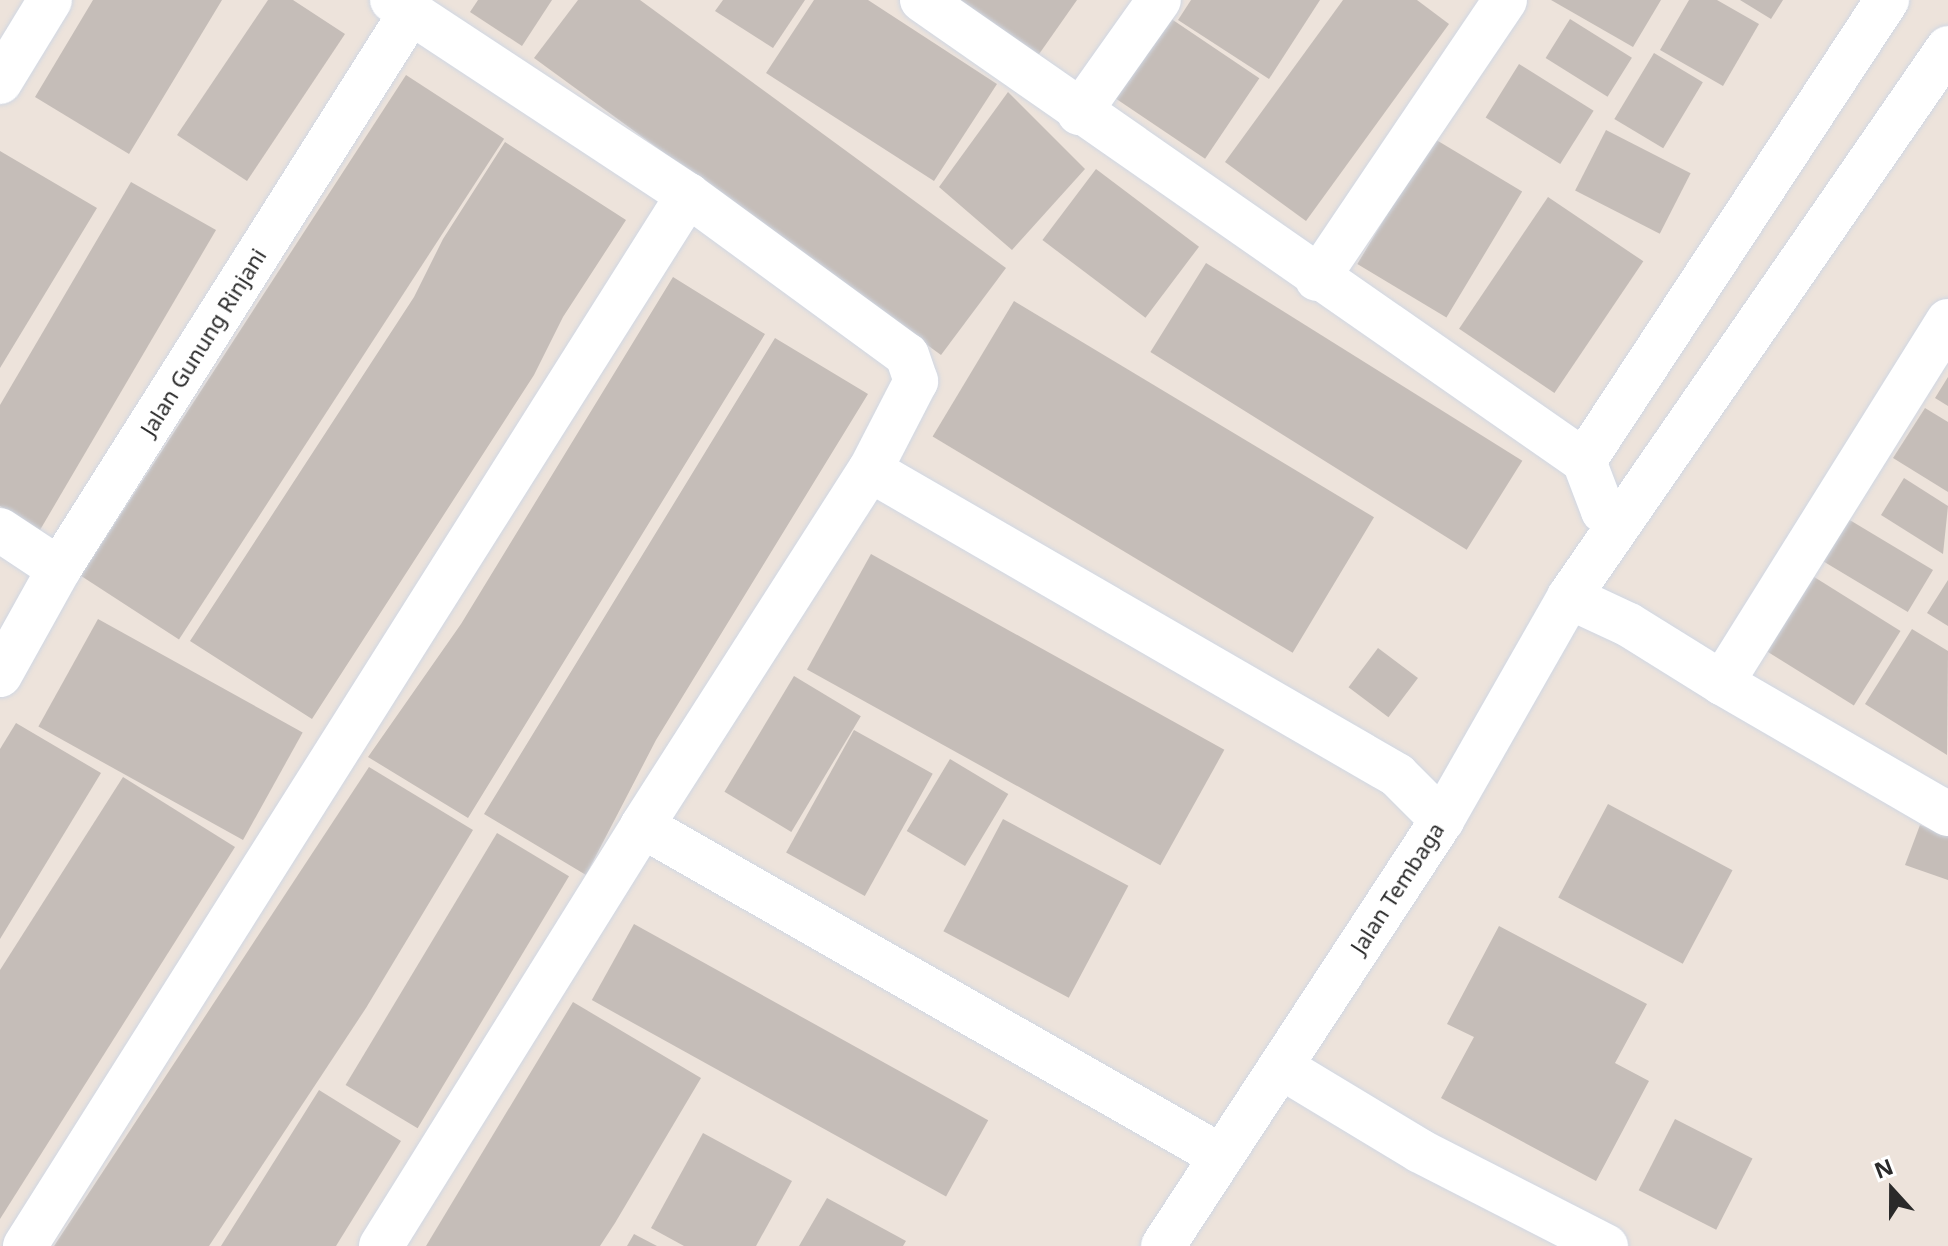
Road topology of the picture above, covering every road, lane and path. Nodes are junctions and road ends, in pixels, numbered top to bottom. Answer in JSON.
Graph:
{"nodes":[{"id":1,"x":50,"y":0,"type":"edge"},
{"id":2,"x":922,"y":0,"type":"edge"},
{"id":3,"x":1159,"y":0,"type":"edge"},
{"id":4,"x":1505,"y":0,"type":"edge"},
{"id":5,"x":1887,"y":0,"type":"edge"},
{"id":6,"x":402,"y":6,"type":"edge"},
{"id":7,"x":1948,"y":48,"type":"edge"},
{"id":8,"x":0,"y":82,"type":"edge"},
{"id":9,"x":1079,"y":113,"type":"junction"},
{"id":10,"x":688,"y":195,"type":"junction"},
{"id":11,"x":1317,"y":279,"type":"junction"},
{"id":12,"x":1948,"y":321,"type":"edge"},
{"id":13,"x":1584,"y":461,"type":"junction"},
{"id":14,"x":870,"y":470,"type":"junction"},
{"id":15,"x":1619,"y":523,"type":"junction"},
{"id":16,"x":0,"y":530,"type":"edge"},
{"id":17,"x":59,"y":569,"type":"junction"},
{"id":18,"x":1569,"y":597,"type":"junction"},
{"id":19,"x":0,"y":675,"type":"edge"},
{"id":20,"x":1722,"y":683,"type":"junction"},
{"id":21,"x":1948,"y":814,"type":"edge"},
{"id":22,"x":1442,"y":820,"type":"junction"},
{"id":23,"x":642,"y":826,"type":"junction"},
{"id":24,"x":1281,"y":1067,"type":"junction"},
{"id":25,"x":1219,"y":1155,"type":"junction"},
{"id":26,"x":25,"y":1246,"type":"edge"},
{"id":27,"x":381,"y":1246,"type":"edge"},
{"id":28,"x":1163,"y":1246,"type":"edge"},
{"id":29,"x":1606,"y":1246,"type":"edge"}],
"edges":[{"from":1,"to":8,"type":"street"},
{"from":2,"to":9,"type":"street"},
{"from":3,"to":9,"type":"street"},
{"from":4,"to":11,"type":"street"},
{"from":5,"to":13,"type":"street"},
{"from":6,"to":10,"type":"street"},
{"from":6,"to":17,"type":"street","name":"Jalan Gunung Rinjani"},
{"from":7,"to":15,"type":"street","name":"Jalan Tembaga"},
{"from":9,"to":11,"type":"street"},
{"from":10,"to":14,"type":"street"},
{"from":10,"to":26,"type":"street"},
{"from":11,"to":13,"type":"street"},
{"from":12,"to":20,"type":"street"},
{"from":13,"to":15,"type":"street"},
{"from":14,"to":22,"type":"street"},
{"from":14,"to":23,"type":"street"},
{"from":15,"to":18,"type":"street","name":"Jalan Tembaga"},
{"from":16,"to":17,"type":"street"},
{"from":17,"to":19,"type":"street","name":"Jalan Gunung Rinjani"},
{"from":18,"to":20,"type":"street"},
{"from":18,"to":22,"type":"street","name":"Jalan Tembaga"},
{"from":20,"to":21,"type":"street"},
{"from":22,"to":24,"type":"street","name":"Jalan Tembaga"},
{"from":23,"to":25,"type":"street"},
{"from":23,"to":27,"type":"street"},
{"from":24,"to":25,"type":"street","name":"Jalan Tembaga"},
{"from":24,"to":29,"type":"street"},
{"from":25,"to":28,"type":"street","name":"Jalan Tembaga"}]}
